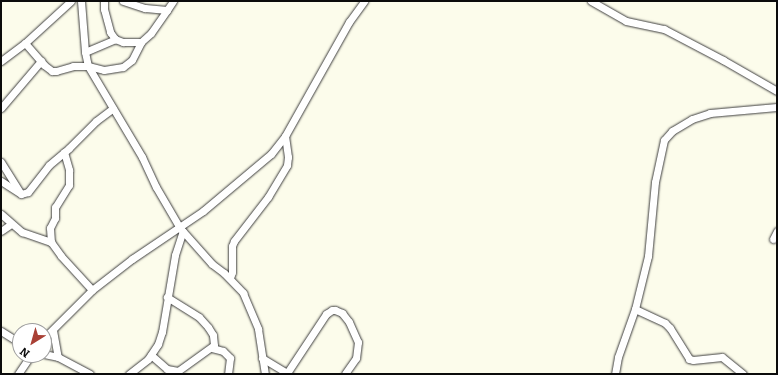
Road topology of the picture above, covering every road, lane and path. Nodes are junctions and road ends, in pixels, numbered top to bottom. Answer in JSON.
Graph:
{"nodes":[{"id":1,"x":71,"y":1,"type":"edge"},
{"id":2,"x":81,"y":1,"type":"edge"},
{"id":3,"x":104,"y":1,"type":"edge"},
{"id":4,"x":123,"y":1,"type":"edge"},
{"id":5,"x":173,"y":1,"type":"edge"},
{"id":6,"x":364,"y":1,"type":"edge"},
{"id":7,"x":591,"y":1,"type":"edge"},
{"id":8,"x":604,"y":5,"type":"edge"},
{"id":9,"x":167,"y":10,"type":"junction"},
{"id":10,"x":115,"y":39,"type":"junction"},
{"id":11,"x":141,"y":42,"type":"junction"},
{"id":12,"x":25,"y":43,"type":"junction"},
{"id":13,"x":85,"y":52,"type":"junction"},
{"id":14,"x":1,"y":61,"type":"edge"},
{"id":15,"x":41,"y":61,"type":"junction"},
{"id":16,"x":88,"y":66,"type":"junction"},
{"id":17,"x":777,"y":91,"type":"edge"},
{"id":18,"x":777,"y":107,"type":"edge"},
{"id":19,"x":1,"y":108,"type":"edge"},
{"id":20,"x":113,"y":108,"type":"junction"},
{"id":21,"x":285,"y":136,"type":"junction"},
{"id":22,"x":64,"y":152,"type":"junction"},
{"id":23,"x":1,"y":162,"type":"edge"},
{"id":24,"x":1,"y":181,"type":"edge"},
{"id":25,"x":21,"y":194,"type":"junction"},
{"id":26,"x":1,"y":214,"type":"edge"},
{"id":27,"x":11,"y":224,"type":"junction"},
{"id":28,"x":182,"y":230,"type":"junction"},
{"id":29,"x":1,"y":231,"type":"edge"},
{"id":30,"x":777,"y":231,"type":"edge"},
{"id":31,"x":773,"y":239,"type":"dead end"},
{"id":32,"x":51,"y":242,"type":"junction"},
{"id":33,"x":230,"y":278,"type":"junction"},
{"id":34,"x":92,"y":290,"type":"junction"},
{"id":35,"x":167,"y":297,"type":"junction"},
{"id":36,"x":635,"y":309,"type":"junction"},
{"id":37,"x":53,"y":330,"type":"joint"},
{"id":38,"x":1,"y":331,"type":"edge"},
{"id":39,"x":12,"y":338,"type":"edge"},
{"id":40,"x":212,"y":348,"type":"junction"},
{"id":41,"x":52,"y":356,"type":"edge"},
{"id":42,"x":151,"y":356,"type":"junction"},
{"id":43,"x":58,"y":357,"type":"junction"},
{"id":44,"x":262,"y":358,"type":"junction"},
{"id":45,"x":26,"y":363,"type":"edge"},
{"id":46,"x":18,"y":374,"type":"edge"},
{"id":47,"x":90,"y":374,"type":"edge"},
{"id":48,"x":129,"y":374,"type":"edge"},
{"id":49,"x":228,"y":374,"type":"edge"},
{"id":50,"x":264,"y":374,"type":"edge"},
{"id":51,"x":288,"y":374,"type":"edge"},
{"id":52,"x":344,"y":374,"type":"edge"},
{"id":53,"x":615,"y":374,"type":"edge"},
{"id":54,"x":743,"y":374,"type":"edge"}],
"edges":[{"from":1,"to":12,"type":"street"},
{"from":2,"to":13,"type":"street"},
{"from":3,"to":10,"type":"street"},
{"from":4,"to":9,"type":"street"},
{"from":5,"to":9,"type":"street"},
{"from":6,"to":21,"type":"street"},
{"from":7,"to":8,"type":"street"},
{"from":8,"to":17,"type":"street"},
{"from":9,"to":11,"type":"street"},
{"from":10,"to":11,"type":"street"},
{"from":10,"to":13,"type":"street"},
{"from":11,"to":16,"type":"street"},
{"from":12,"to":14,"type":"street"},
{"from":12,"to":15,"type":"street"},
{"from":13,"to":16,"type":"street"},
{"from":15,"to":16,"type":"street"},
{"from":15,"to":19,"type":"street"},
{"from":16,"to":20,"type":"street"},
{"from":18,"to":36,"type":"street"},
{"from":20,"to":22,"type":"street"},
{"from":20,"to":28,"type":"street"},
{"from":21,"to":28,"type":"street"},
{"from":21,"to":33,"type":"street"},
{"from":22,"to":25,"type":"street"},
{"from":22,"to":32,"type":"street"},
{"from":23,"to":25,"type":"street"},
{"from":24,"to":25,"type":"street"},
{"from":26,"to":27,"type":"street"},
{"from":27,"to":29,"type":"street"},
{"from":27,"to":32,"type":"street"},
{"from":28,"to":33,"type":"street"},
{"from":28,"to":34,"type":"street"},
{"from":28,"to":35,"type":"street"},
{"from":30,"to":31,"type":"street"},
{"from":32,"to":34,"type":"street"},
{"from":33,"to":44,"type":"street"},
{"from":34,"to":37,"type":"street"},
{"from":35,"to":40,"type":"street"},
{"from":35,"to":42,"type":"street"},
{"from":36,"to":53,"type":"street"},
{"from":36,"to":54,"type":"street"},
{"from":37,"to":43,"type":"street"},
{"from":38,"to":39,"type":"street"},
{"from":40,"to":42,"type":"street"},
{"from":40,"to":49,"type":"street"},
{"from":41,"to":43,"type":"street"},
{"from":42,"to":48,"type":"street"},
{"from":43,"to":47,"type":"street"},
{"from":44,"to":50,"type":"street"},
{"from":44,"to":51,"type":"street"},
{"from":45,"to":46,"type":"street"},
{"from":51,"to":52,"type":"street"}]}
